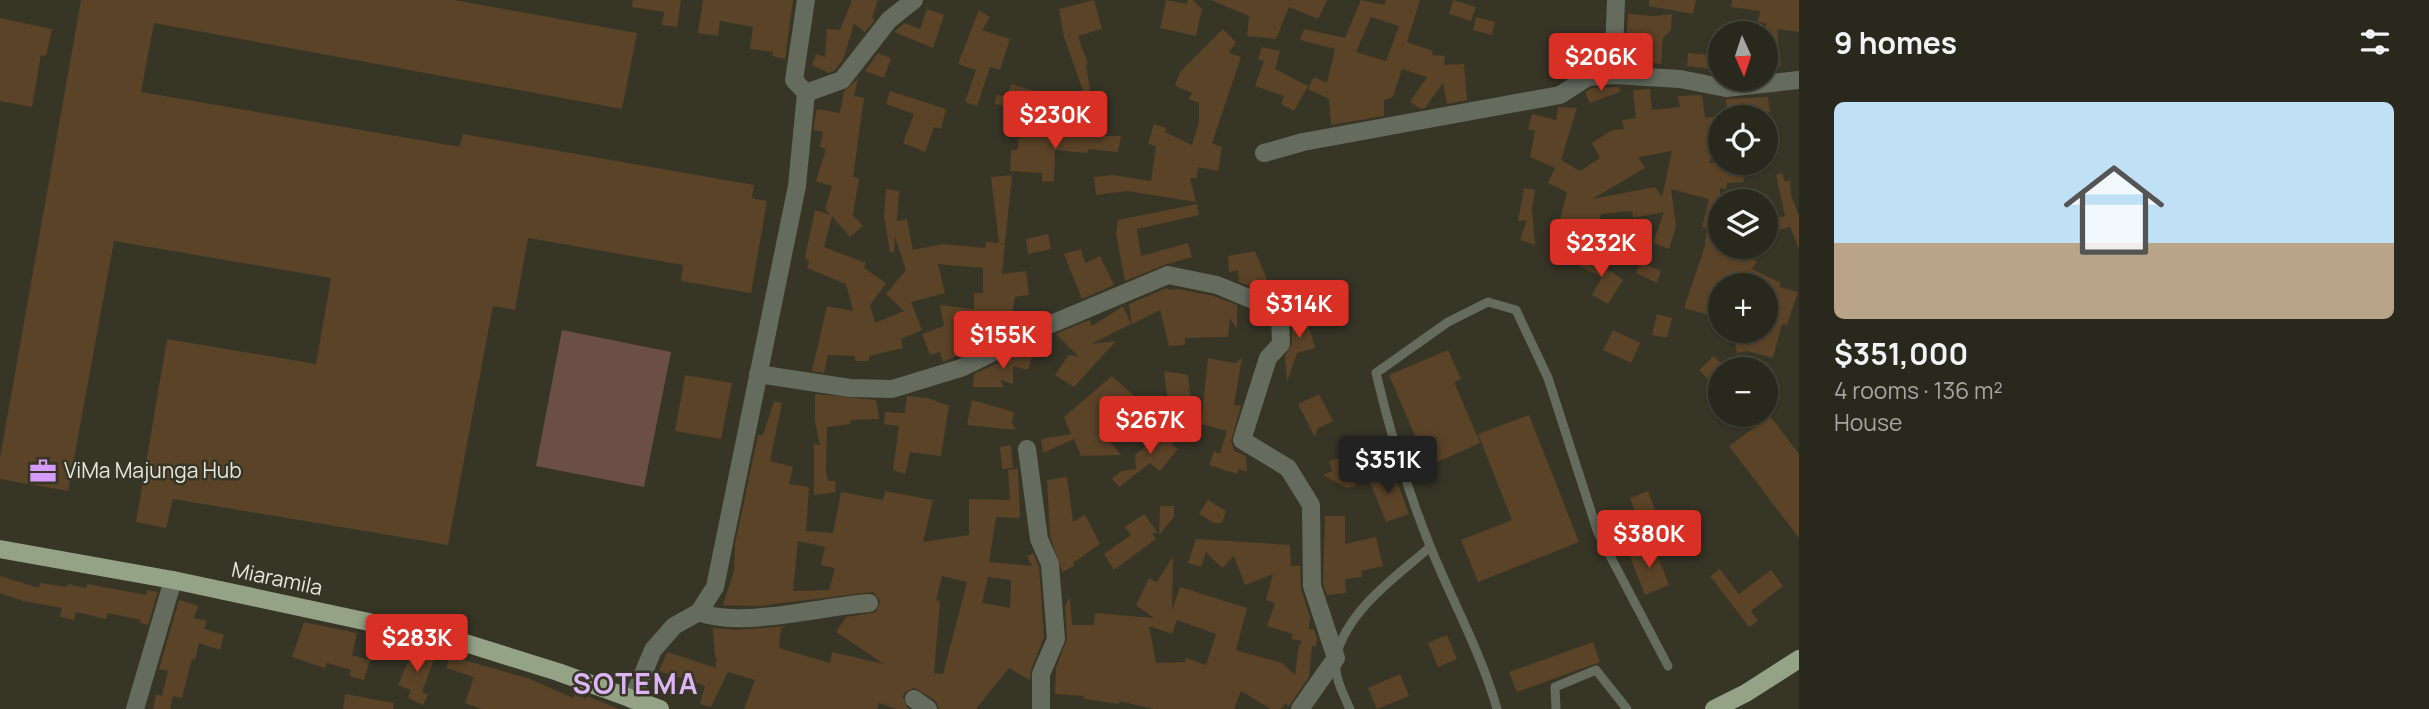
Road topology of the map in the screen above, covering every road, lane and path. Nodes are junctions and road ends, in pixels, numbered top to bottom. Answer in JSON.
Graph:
{"nodes":[{"id":1,"x":806,"y":0,"type":"edge"},
{"id":2,"x":914,"y":0,"type":"edge"},
{"id":3,"x":1616,"y":0,"type":"edge"},
{"id":4,"x":1613,"y":75,"type":"junction"},
{"id":5,"x":1799,"y":80,"type":"edge"},
{"id":6,"x":806,"y":93,"type":"junction"},
{"id":7,"x":1264,"y":153,"type":"dead end"},
{"id":8,"x":758,"y":374,"type":"junction"},
{"id":9,"x":1027,"y":449,"type":"dead end"},
{"id":10,"x":1430,"y":547,"type":"junction"},
{"id":11,"x":0,"y":549,"type":"edge"},
{"id":12,"x":173,"y":580,"type":"junction"},
{"id":13,"x":869,"y":603,"type":"dead end"},
{"id":14,"x":699,"y":612,"type":"junction"},
{"id":15,"x":1336,"y":658,"type":"junction"},
{"id":16,"x":1799,"y":659,"type":"edge"},
{"id":17,"x":1668,"y":666,"type":"dead end"},
{"id":18,"x":632,"y":700,"type":"junction"},
{"id":19,"x":135,"y":709,"type":"edge"},
{"id":20,"x":660,"y":709,"type":"edge"},
{"id":21,"x":1041,"y":709,"type":"edge"},
{"id":22,"x":1300,"y":709,"type":"edge"},
{"id":23,"x":1350,"y":709,"type":"edge"},
{"id":24,"x":1497,"y":709,"type":"edge"},
{"id":25,"x":1556,"y":709,"type":"edge"},
{"id":26,"x":1627,"y":709,"type":"edge"},
{"id":27,"x":1714,"y":709,"type":"edge"}],
"edges":[{"from":1,"to":6,"type":"street"},
{"from":2,"to":6,"type":"street"},
{"from":3,"to":4,"type":"street"},
{"from":4,"to":5,"type":"street"},
{"from":4,"to":7,"type":"street"},
{"from":6,"to":8,"type":"street"},
{"from":8,"to":14,"type":"street"},
{"from":8,"to":15,"type":"street"},
{"from":9,"to":21,"type":"street"},
{"from":10,"to":15,"type":"lane"},
{"from":10,"to":17,"type":"lane"},
{"from":10,"to":24,"type":"lane"},
{"from":11,"to":12,"type":"main road","name":"Miaramila"},
{"from":12,"to":18,"type":"main road","name":"Miaramila"},
{"from":12,"to":19,"type":"street"},
{"from":13,"to":14,"type":"street"},
{"from":14,"to":18,"type":"street"},
{"from":15,"to":22,"type":"street"},
{"from":15,"to":23,"type":"lane"},
{"from":16,"to":27,"type":"main road"},
{"from":18,"to":20,"type":"main road","name":"Miaramila"},
{"from":25,"to":26,"type":"lane"}]}
